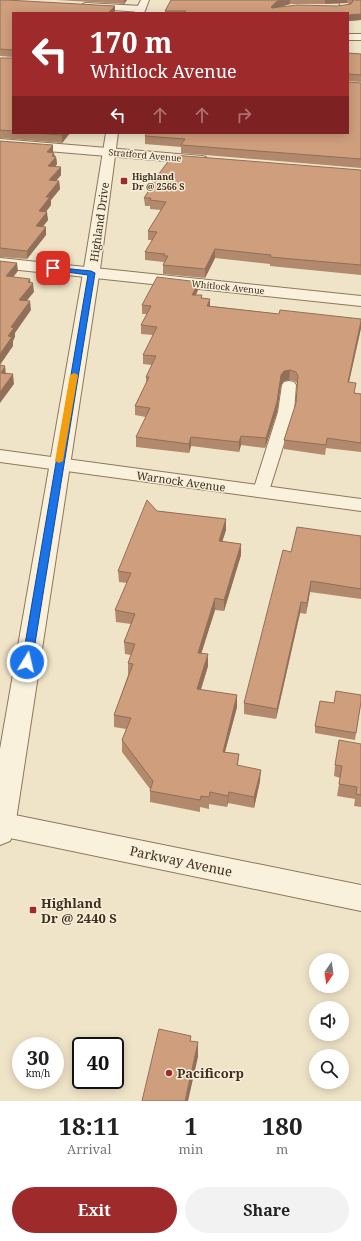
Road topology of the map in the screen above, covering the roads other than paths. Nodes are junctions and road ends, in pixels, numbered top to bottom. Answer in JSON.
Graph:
{"nodes":[{"id":1,"x":345,"y":4,"type":"edge"},
{"id":2,"x":76,"y":6,"type":"edge"},
{"id":3,"x":141,"y":7,"type":"edge"},
{"id":4,"x":333,"y":9,"type":"edge"},
{"id":5,"x":361,"y":14,"type":"edge"},
{"id":6,"x":349,"y":37,"type":"edge"},
{"id":7,"x":361,"y":37,"type":"edge"},
{"id":8,"x":0,"y":143,"type":"edge"},
{"id":9,"x":110,"y":143,"type":"edge"},
{"id":10,"x":211,"y":161,"type":"edge"},
{"id":11,"x":0,"y":263,"type":"edge"},
{"id":12,"x":91,"y":273,"type":"junction"},
{"id":13,"x":361,"y":301,"type":"edge"},
{"id":14,"x":289,"y":385,"type":"dead end"},
{"id":15,"x":0,"y":456,"type":"edge"},
{"id":16,"x":59,"y":464,"type":"junction"},
{"id":17,"x":261,"y":492,"type":"junction"},
{"id":18,"x":361,"y":505,"type":"edge"},
{"id":19,"x":0,"y":827,"type":"edge"},
{"id":20,"x":361,"y":898,"type":"edge"}],
"edges":[{"from":1,"to":4,"type":"street"},
{"from":1,"to":5,"type":"street"},
{"from":2,"to":3,"type":"street"},
{"from":6,"to":7,"type":"street"},
{"from":8,"to":9,"type":"street","name":"Stratford Avenue"},
{"from":9,"to":10,"type":"street","name":"Stratford Avenue"},
{"from":9,"to":12,"type":"street","name":"Highland Drive"},
{"from":11,"to":12,"type":"street","name":"Whitlock Avenue"},
{"from":12,"to":13,"type":"street","name":"Whitlock Avenue"},
{"from":12,"to":16,"type":"street","name":"Highland Drive"},
{"from":14,"to":17,"type":"lane"},
{"from":15,"to":16,"type":"street","name":"Warnock Avenue"},
{"from":16,"to":17,"type":"street","name":"Warnock Avenue"},
{"from":16,"to":19,"type":"street","name":"Highland Drive"},
{"from":17,"to":18,"type":"street","name":"Warnock Avenue"},
{"from":19,"to":20,"type":"street","name":"Parkway Avenue"}]}
